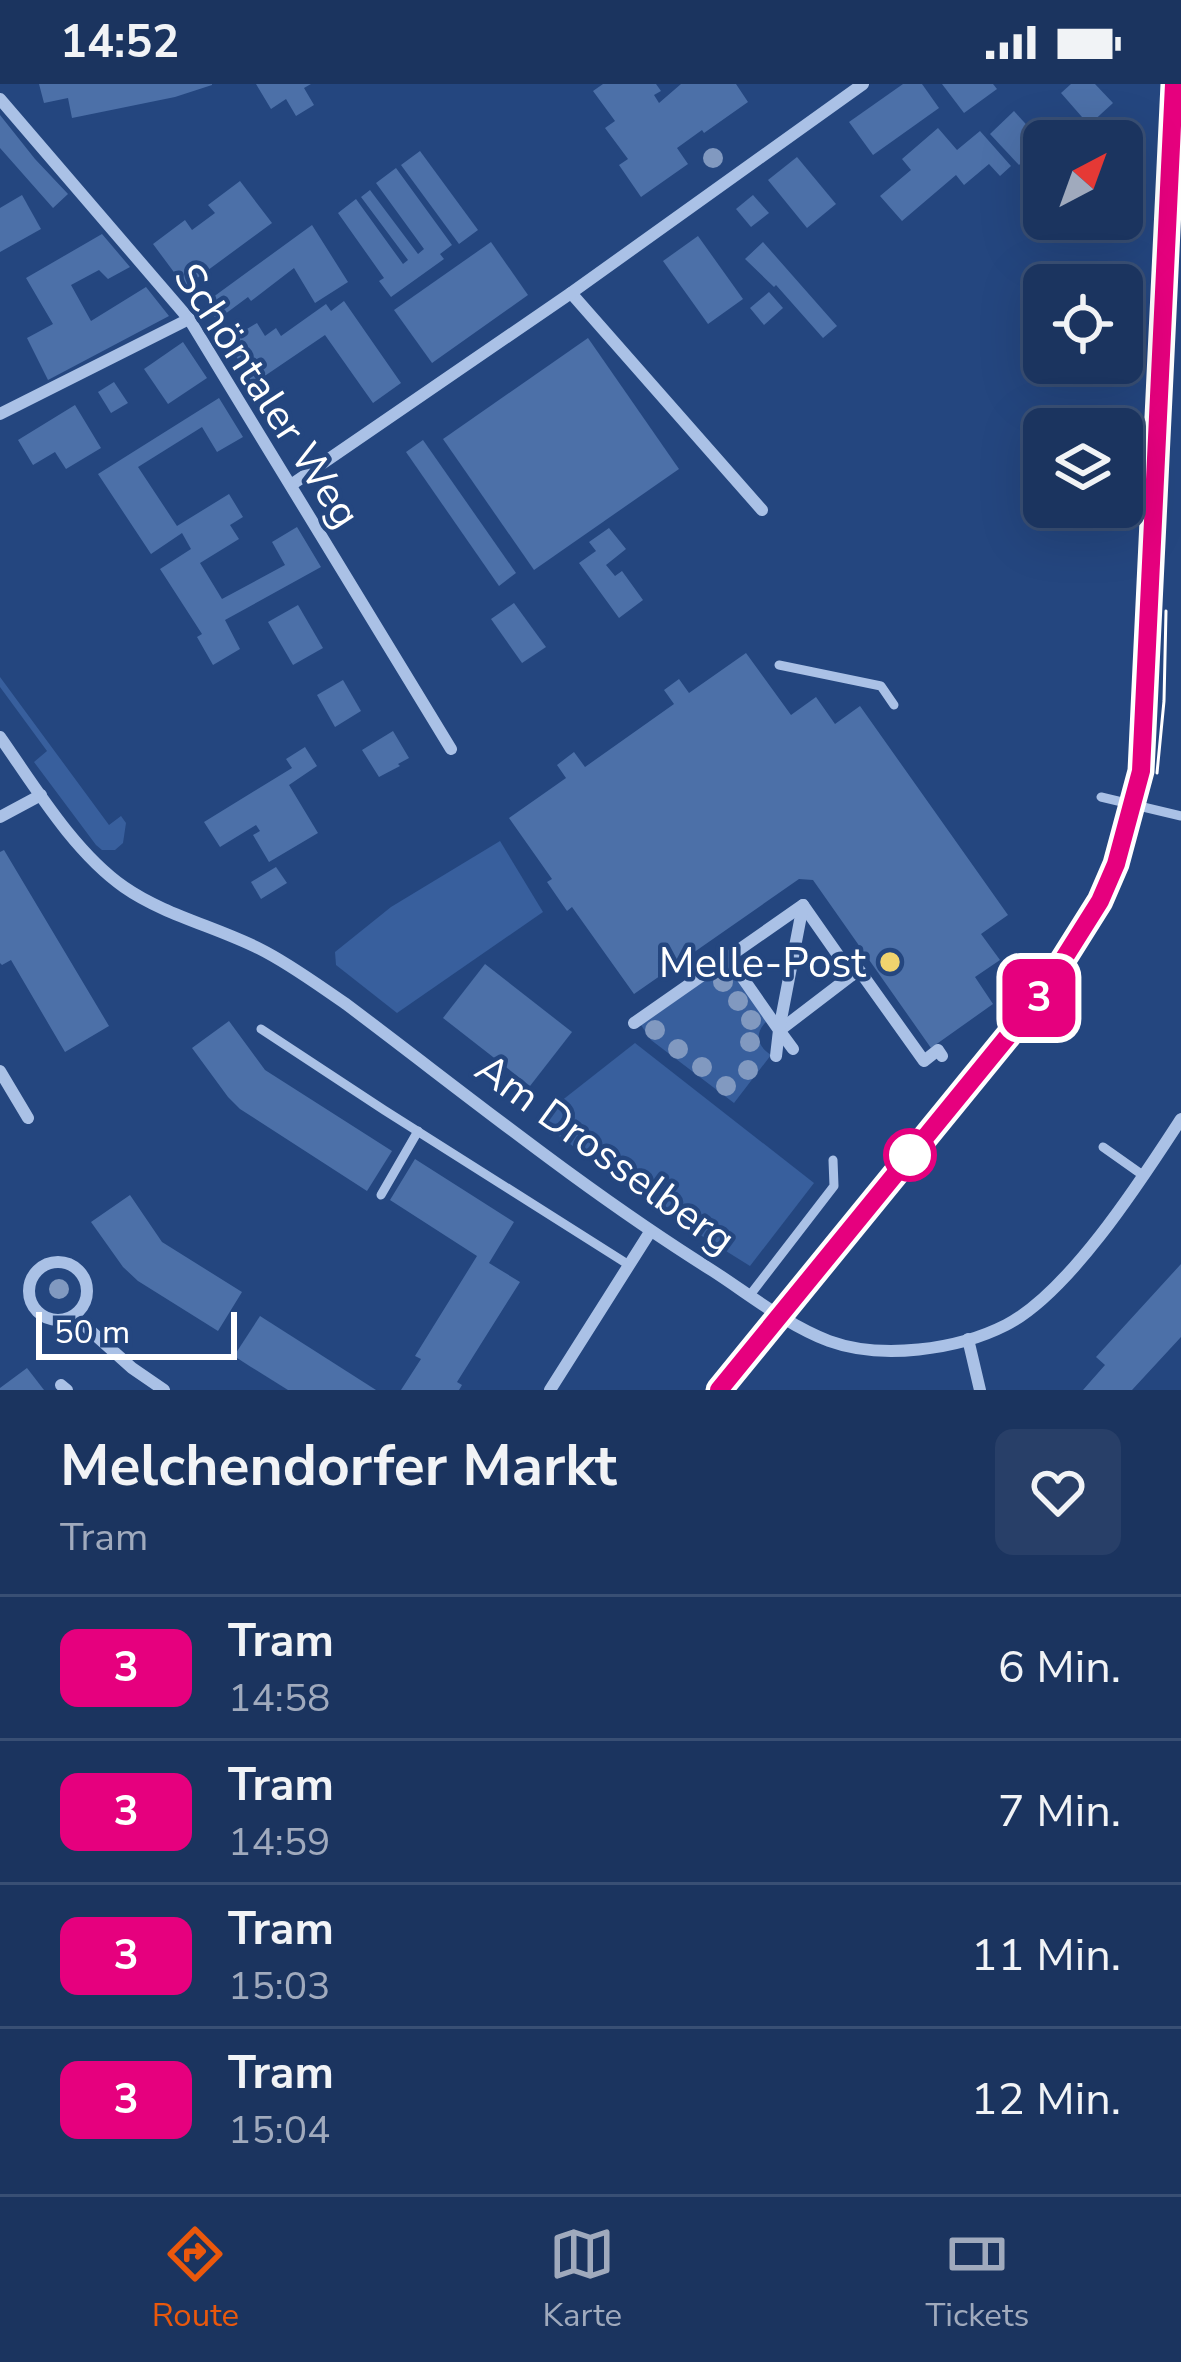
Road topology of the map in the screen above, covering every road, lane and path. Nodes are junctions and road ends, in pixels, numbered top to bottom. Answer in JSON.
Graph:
{"nodes":[{"id":1,"x":862,"y":84,"type":"edge"},
{"id":2,"x":0,"y":99,"type":"edge"},
{"id":3,"x":571,"y":293,"type":"junction"},
{"id":4,"x":189,"y":319,"type":"junction"},
{"id":5,"x":0,"y":414,"type":"edge"},
{"id":6,"x":291,"y":485,"type":"junction"},
{"id":7,"x":762,"y":510,"type":"dead end"},
{"id":8,"x":779,"y":665,"type":"dead end"},
{"id":9,"x":894,"y":705,"type":"dead end"},
{"id":10,"x":0,"y":737,"type":"edge"},
{"id":11,"x":451,"y":749,"type":"dead end"},
{"id":12,"x":41,"y":795,"type":"junction"},
{"id":13,"x":1101,"y":797,"type":"dead end"},
{"id":14,"x":0,"y":817,"type":"edge"},
{"id":15,"x":1181,"y":817,"type":"edge"},
{"id":16,"x":803,"y":905,"type":"junction"},
{"id":17,"x":728,"y":957,"type":"junction"},
{"id":18,"x":852,"y":975,"type":"junction"},
{"id":19,"x":634,"y":1023,"type":"dead end"},
{"id":20,"x":261,"y":1029,"type":"dead end"},
{"id":21,"x":779,"y":1030,"type":"junction"},
{"id":22,"x":793,"y":1049,"type":"dead end"},
{"id":23,"x":776,"y":1056,"type":"dead end"},
{"id":24,"x":943,"y":1056,"type":"dead end"},
{"id":25,"x":0,"y":1071,"type":"edge"},
{"id":26,"x":28,"y":1118,"type":"dead end"},
{"id":27,"x":1181,"y":1119,"type":"edge"},
{"id":28,"x":418,"y":1131,"type":"junction"},
{"id":29,"x":1102,"y":1148,"type":"dead end"},
{"id":30,"x":833,"y":1160,"type":"dead end"},
{"id":31,"x":1144,"y":1176,"type":"junction"},
{"id":32,"x":381,"y":1196,"type":"dead end"},
{"id":33,"x":650,"y":1232,"type":"junction"},
{"id":34,"x":629,"y":1265,"type":"junction"},
{"id":35,"x":750,"y":1295,"type":"junction"},
{"id":36,"x":74,"y":1316,"type":"junction"},
{"id":37,"x":968,"y":1339,"type":"junction"},
{"id":38,"x":164,"y":1390,"type":"edge"},
{"id":39,"x":550,"y":1390,"type":"edge"},
{"id":40,"x":980,"y":1390,"type":"edge"}],
"edges":[{"from":1,"to":3,"type":"street"},
{"from":2,"to":4,"type":"street","name":"Schöntaler Weg"},
{"from":3,"to":6,"type":"street"},
{"from":3,"to":7,"type":"street"},
{"from":4,"to":5,"type":"street"},
{"from":4,"to":6,"type":"street","name":"Schöntaler Weg"},
{"from":6,"to":11,"type":"street","name":"Schöntaler Weg"},
{"from":8,"to":9,"type":"lane"},
{"from":10,"to":12,"type":"street","name":"Am Drosselberg"},
{"from":12,"to":14,"type":"street"},
{"from":12,"to":33,"type":"street","name":"Am Drosselberg"},
{"from":13,"to":15,"type":"lane"},
{"from":16,"to":17,"type":"street"},
{"from":16,"to":18,"type":"street"},
{"from":16,"to":21,"type":"street"},
{"from":17,"to":19,"type":"street"},
{"from":17,"to":21,"type":"street"},
{"from":18,"to":21,"type":"street"},
{"from":18,"to":24,"type":"street"},
{"from":20,"to":28,"type":"lane"},
{"from":21,"to":22,"type":"street"},
{"from":21,"to":23,"type":"street"},
{"from":25,"to":26,"type":"street"},
{"from":27,"to":31,"type":"street","name":"Am Drosselberg"},
{"from":28,"to":32,"type":"lane"},
{"from":28,"to":34,"type":"lane"},
{"from":29,"to":31,"type":"lane"},
{"from":30,"to":35,"type":"lane"},
{"from":31,"to":37,"type":"street","name":"Am Drosselberg"},
{"from":33,"to":34,"type":"street"},
{"from":33,"to":35,"type":"street","name":"Am Drosselberg"},
{"from":34,"to":39,"type":"street"},
{"from":35,"to":37,"type":"street","name":"Am Drosselberg"},
{"from":36,"to":36,"type":"street"},
{"from":36,"to":38,"type":"street"},
{"from":37,"to":40,"type":"street"}]}
